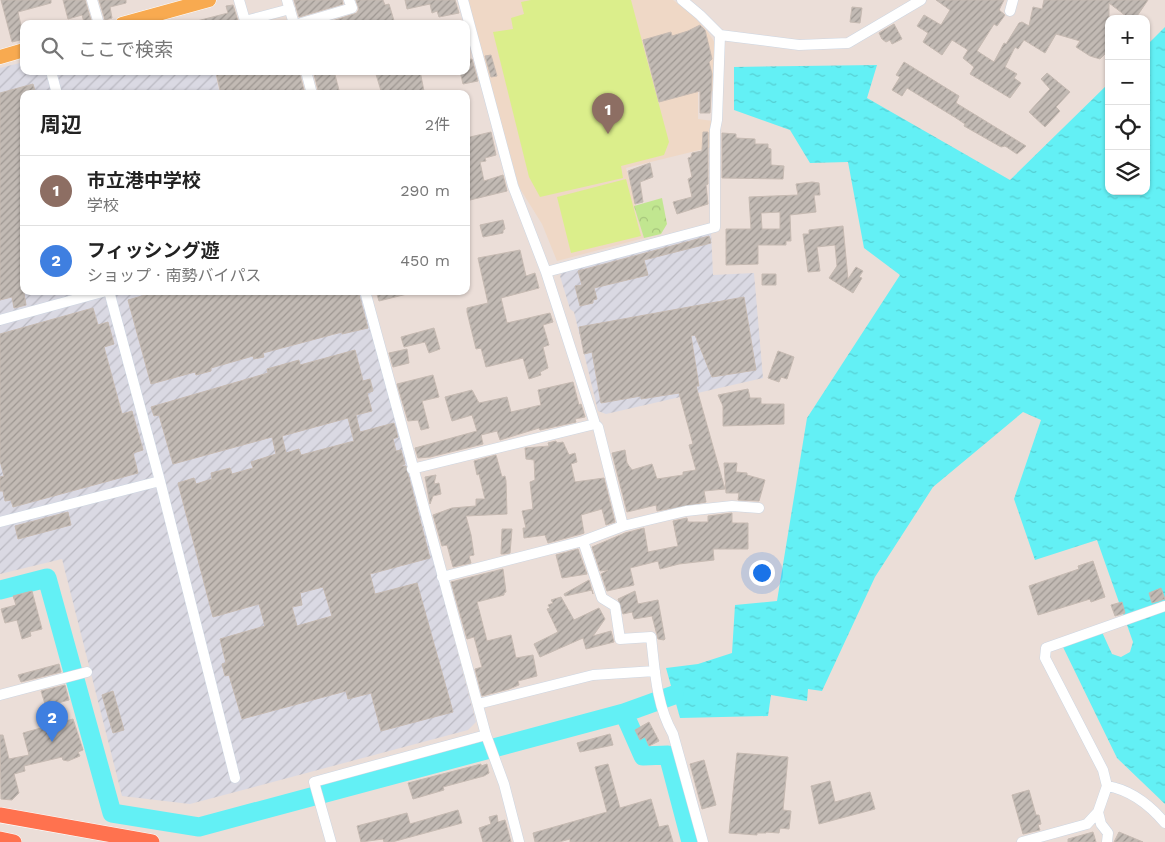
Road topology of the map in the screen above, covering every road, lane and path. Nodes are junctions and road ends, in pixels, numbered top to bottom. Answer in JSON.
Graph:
{"nodes":[{"id":1,"x":92,"y":0,"type":"edge"},
{"id":2,"x":209,"y":0,"type":"edge"},
{"id":3,"x":239,"y":0,"type":"edge"},
{"id":4,"x":349,"y":0,"type":"edge"},
{"id":5,"x":463,"y":0,"type":"edge"},
{"id":6,"x":682,"y":0,"type":"edge"},
{"id":7,"x":921,"y":0,"type":"edge"},
{"id":8,"x":1013,"y":0,"type":"edge"},
{"id":9,"x":289,"y":4,"type":"edge"},
{"id":10,"x":1010,"y":11,"type":"dead end"},
{"id":11,"x":98,"y":20,"type":"edge"},
{"id":12,"x":136,"y":20,"type":"edge"},
{"id":13,"x":244,"y":20,"type":"edge"},
{"id":14,"x":250,"y":20,"type":"edge"},
{"id":15,"x":293,"y":20,"type":"edge"},
{"id":16,"x":312,"y":20,"type":"edge"},
{"id":17,"x":468,"y":20,"type":"edge"},
{"id":18,"x":470,"y":26,"type":"edge"},
{"id":19,"x":720,"y":35,"type":"junction"},
{"id":20,"x":20,"y":51,"type":"edge"},
{"id":21,"x":0,"y":57,"type":"edge"},
{"id":22,"x":52,"y":75,"type":"edge"},
{"id":23,"x":307,"y":75,"type":"edge"},
{"id":24,"x":56,"y":90,"type":"edge"},
{"id":25,"x":311,"y":90,"type":"edge"},
{"id":26,"x":546,"y":272,"type":"junction"},
{"id":27,"x":93,"y":295,"type":"edge"},
{"id":28,"x":109,"y":295,"type":"edge"},
{"id":29,"x":366,"y":295,"type":"edge"},
{"id":30,"x":0,"y":320,"type":"edge"},
{"id":31,"x":594,"y":424,"type":"junction"},
{"id":32,"x":412,"y":469,"type":"junction"},
{"id":33,"x":160,"y":481,"type":"junction"},
{"id":34,"x":759,"y":508,"type":"dead end"},
{"id":35,"x":0,"y":522,"type":"edge"},
{"id":36,"x":623,"y":526,"type":"junction"},
{"id":37,"x":583,"y":541,"type":"junction"},
{"id":38,"x":442,"y":577,"type":"junction"},
{"id":39,"x":1165,"y":606,"type":"edge"},
{"id":40,"x":655,"y":671,"type":"junction"},
{"id":41,"x":87,"y":672,"type":"dead end"},
{"id":42,"x":0,"y":695,"type":"edge"},
{"id":43,"x":478,"y":704,"type":"junction"},
{"id":44,"x":486,"y":735,"type":"junction"},
{"id":45,"x":235,"y":778,"type":"dead end"},
{"id":46,"x":1107,"y":786,"type":"junction"},
{"id":47,"x":1098,"y":812,"type":"junction"},
{"id":48,"x":0,"y":815,"type":"edge"},
{"id":49,"x":1165,"y":823,"type":"edge"},
{"id":50,"x":0,"y":839,"type":"edge"},
{"id":51,"x":14,"y":842,"type":"edge"},
{"id":52,"x":152,"y":842,"type":"edge"},
{"id":53,"x":331,"y":842,"type":"edge"},
{"id":54,"x":519,"y":842,"type":"edge"},
{"id":55,"x":703,"y":842,"type":"edge"},
{"id":56,"x":1022,"y":842,"type":"edge"},
{"id":57,"x":1107,"y":842,"type":"edge"}],
"edges":[{"from":1,"to":11,"type":"street"},
{"from":2,"to":12,"type":"main road"},
{"from":3,"to":13,"type":"street"},
{"from":4,"to":16,"type":"street"},
{"from":5,"to":17,"type":"street"},
{"from":6,"to":19,"type":"street"},
{"from":7,"to":19,"type":"street"},
{"from":8,"to":10,"type":"street"},
{"from":9,"to":14,"type":"street"},
{"from":9,"to":15,"type":"street"},
{"from":18,"to":26,"type":"street"},
{"from":19,"to":26,"type":"street"},
{"from":20,"to":21,"type":"main road"},
{"from":22,"to":24,"type":"street"},
{"from":23,"to":25,"type":"street"},
{"from":26,"to":31,"type":"street"},
{"from":27,"to":30,"type":"street"},
{"from":28,"to":33,"type":"street"},
{"from":29,"to":32,"type":"street"},
{"from":31,"to":32,"type":"street"},
{"from":31,"to":36,"type":"street"},
{"from":32,"to":38,"type":"street"},
{"from":33,"to":35,"type":"street"},
{"from":33,"to":45,"type":"street"},
{"from":34,"to":36,"type":"street"},
{"from":36,"to":37,"type":"street"},
{"from":37,"to":38,"type":"street"},
{"from":37,"to":40,"type":"street"},
{"from":38,"to":43,"type":"street"},
{"from":39,"to":46,"type":"street"},
{"from":40,"to":43,"type":"street"},
{"from":40,"to":55,"type":"street"},
{"from":41,"to":42,"type":"street"},
{"from":43,"to":44,"type":"street"},
{"from":44,"to":53,"type":"street"},
{"from":44,"to":54,"type":"street"},
{"from":46,"to":47,"type":"street"},
{"from":46,"to":49,"type":"street"},
{"from":47,"to":56,"type":"street"},
{"from":47,"to":57,"type":"street"},
{"from":48,"to":52,"type":"highway"},
{"from":50,"to":51,"type":"highway"}]}
